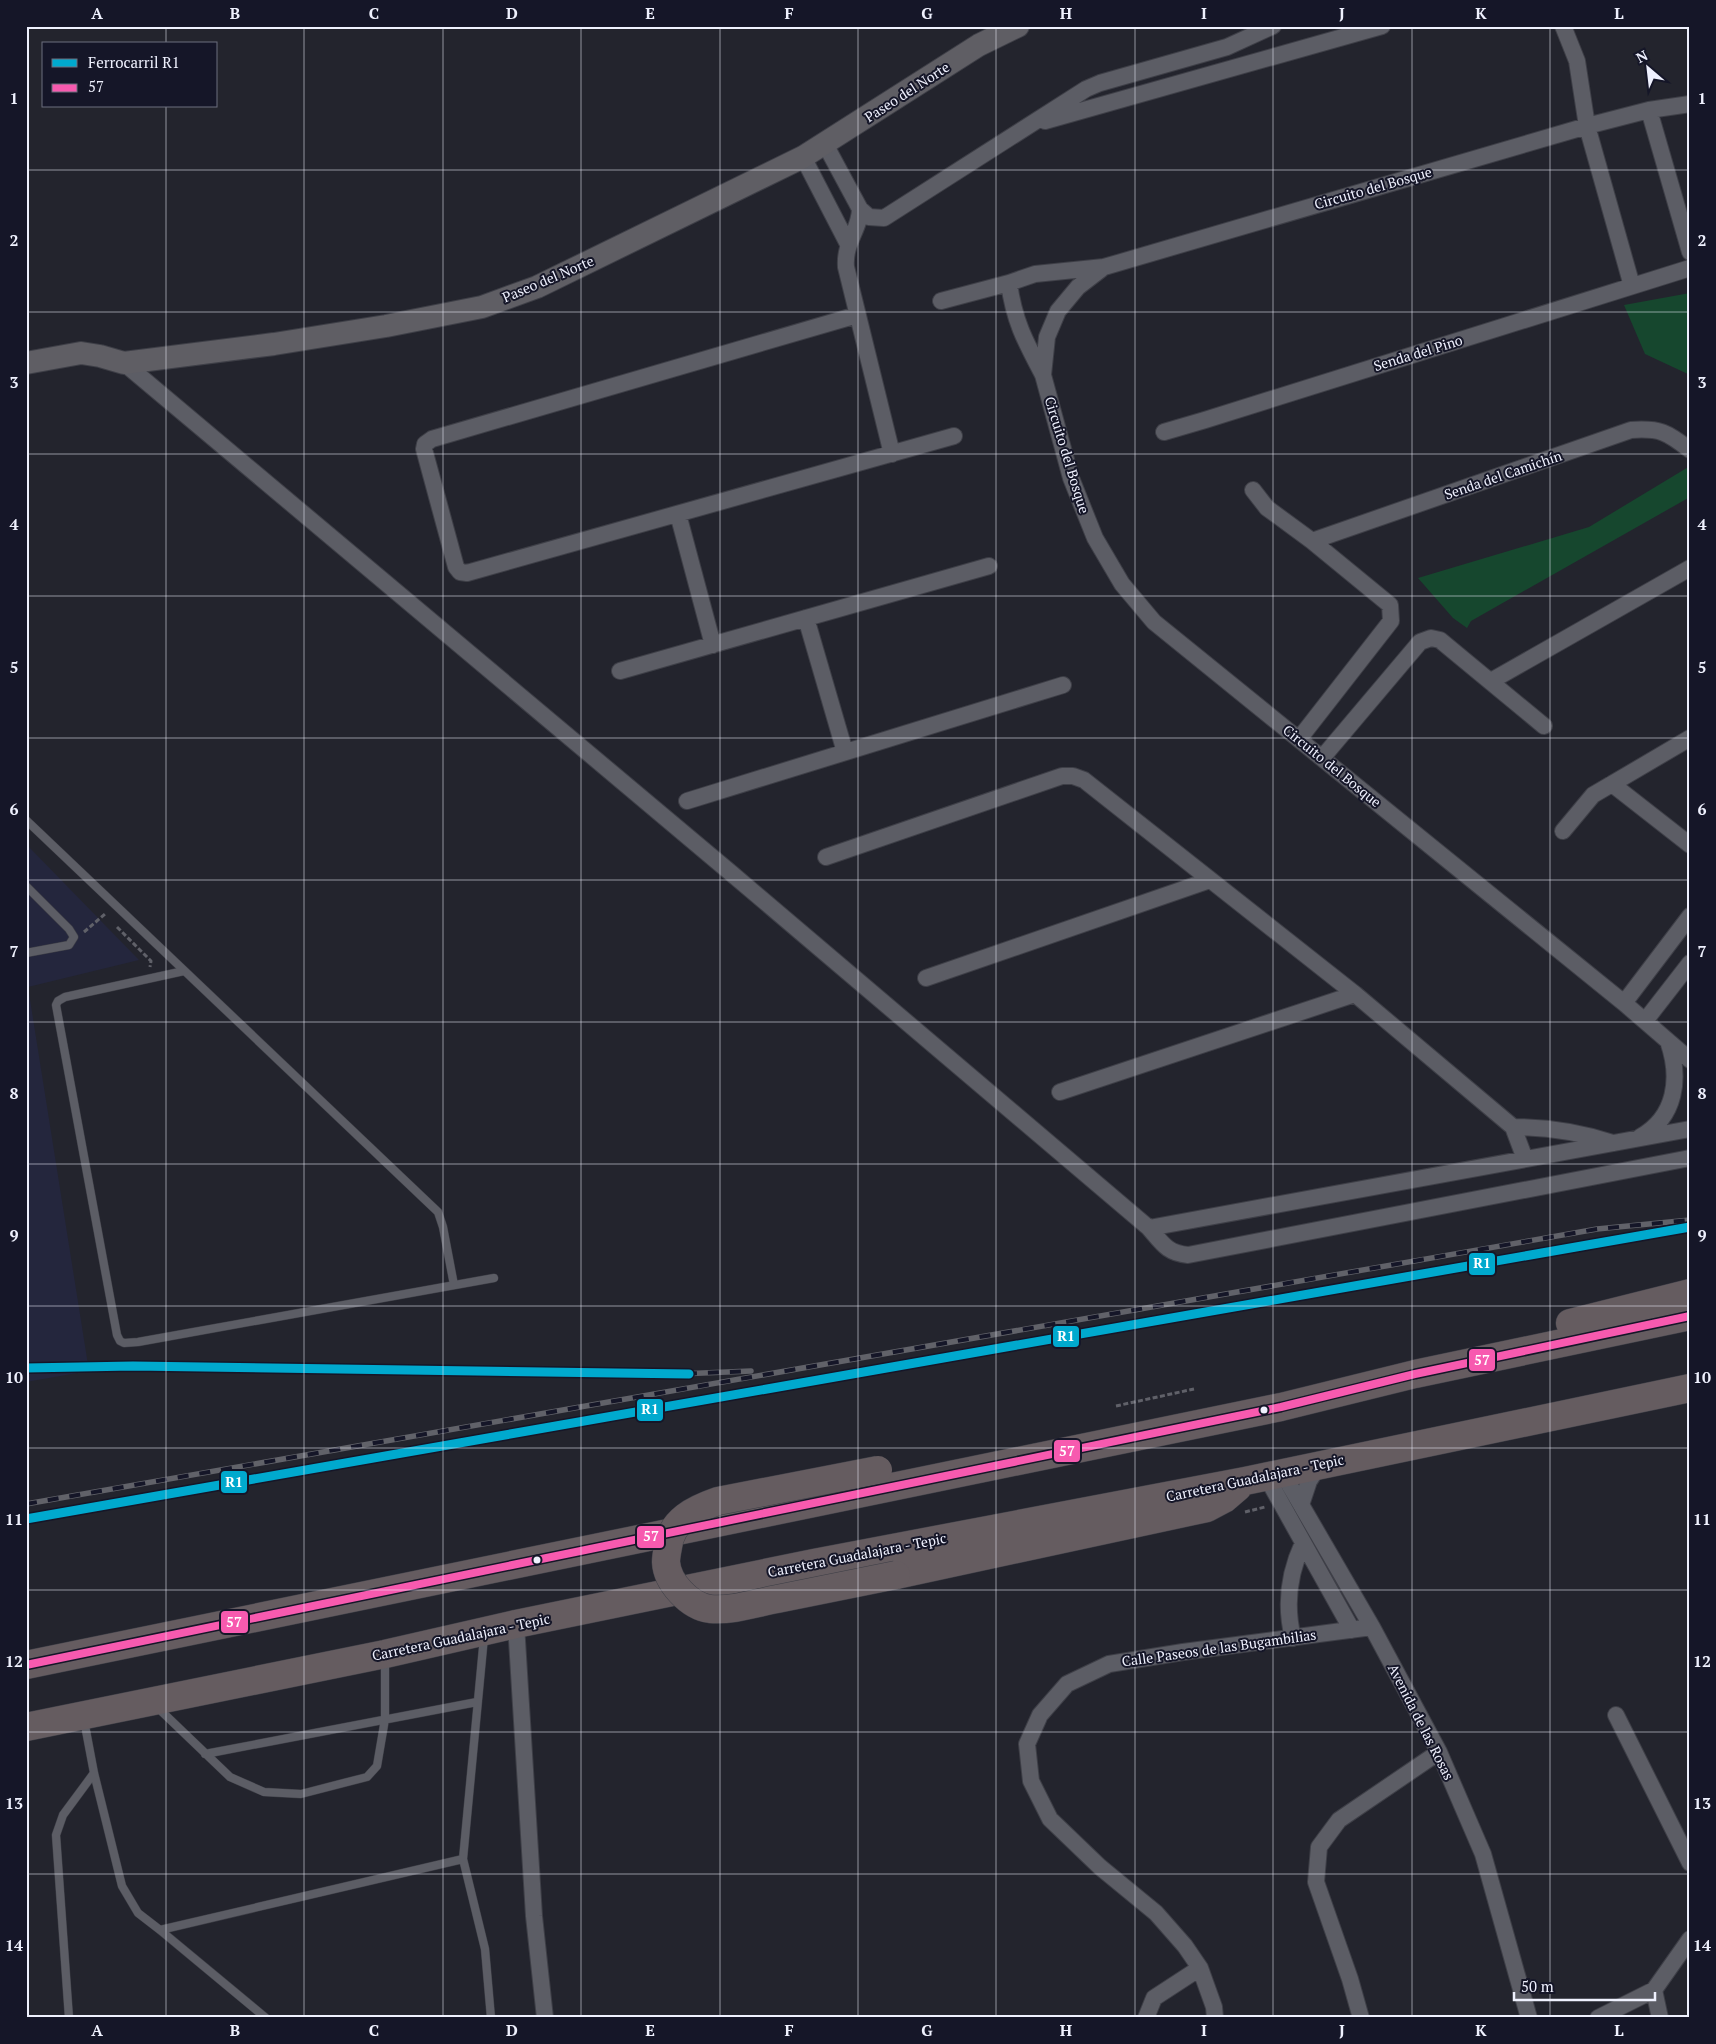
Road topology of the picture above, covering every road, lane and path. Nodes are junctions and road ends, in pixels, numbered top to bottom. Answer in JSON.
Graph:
{"nodes":[{"id":1,"x":1018,"y":26,"type":"edge"},
{"id":2,"x":1273,"y":26,"type":"edge"},
{"id":3,"x":1382,"y":26,"type":"edge"},
{"id":4,"x":1563,"y":26,"type":"edge"},
{"id":5,"x":1690,"y":104,"type":"edge"},
{"id":6,"x":1649,"y":110,"type":"junction"},
{"id":7,"x":1033,"y":125,"type":"junction"},
{"id":8,"x":1587,"y":126,"type":"junction"},
{"id":9,"x":825,"y":144,"type":"junction"},
{"id":10,"x":803,"y":157,"type":"junction"},
{"id":11,"x":860,"y":209,"type":"junction"},
{"id":12,"x":848,"y":244,"type":"junction"},
{"id":13,"x":1690,"y":252,"type":"edge"},
{"id":14,"x":1104,"y":267,"type":"junction"},
{"id":15,"x":1690,"y":268,"type":"edge"},
{"id":16,"x":1010,"y":282,"type":"junction"},
{"id":17,"x":1632,"y":286,"type":"junction"},
{"id":18,"x":941,"y":301,"type":"dead end"},
{"id":19,"x":857,"y":315,"type":"junction"},
{"id":20,"x":26,"y":363,"type":"edge"},
{"id":21,"x":124,"y":363,"type":"junction"},
{"id":22,"x":1043,"y":375,"type":"junction"},
{"id":23,"x":1164,"y":432,"type":"dead end"},
{"id":24,"x":954,"y":436,"type":"dead end"},
{"id":25,"x":1690,"y":450,"type":"edge"},
{"id":26,"x":892,"y":454,"type":"junction"},
{"id":27,"x":1253,"y":490,"type":"dead end"},
{"id":28,"x":678,"y":514,"type":"junction"},
{"id":29,"x":1312,"y":541,"type":"junction"},
{"id":30,"x":989,"y":566,"type":"dead end"},
{"id":31,"x":1690,"y":568,"type":"edge"},
{"id":32,"x":806,"y":618,"type":"junction"},
{"id":33,"x":713,"y":644,"type":"junction"},
{"id":34,"x":620,"y":671,"type":"dead end"},
{"id":35,"x":1491,"y":681,"type":"junction"},
{"id":36,"x":1062,"y":685,"type":"dead end"},
{"id":37,"x":1544,"y":726,"type":"dead end"},
{"id":38,"x":1690,"y":738,"type":"edge"},
{"id":39,"x":1299,"y":739,"type":"junction"},
{"id":40,"x":845,"y":752,"type":"junction"},
{"id":41,"x":1322,"y":758,"type":"junction"},
{"id":42,"x":1612,"y":784,"type":"junction"},
{"id":43,"x":686,"y":801,"type":"dead end"},
{"id":44,"x":26,"y":820,"type":"edge"},
{"id":45,"x":1563,"y":830,"type":"dead end"},
{"id":46,"x":1690,"y":845,"type":"edge"},
{"id":47,"x":826,"y":857,"type":"dead end"},
{"id":48,"x":1210,"y":880,"type":"junction"},
{"id":49,"x":26,"y":886,"type":"edge"},
{"id":50,"x":115,"y":905,"type":"junction"},
{"id":51,"x":98,"y":908,"type":"dead end"},
{"id":52,"x":104,"y":915,"type":"junction"},
{"id":53,"x":1690,"y":916,"type":"edge"},
{"id":54,"x":74,"y":937,"type":"junction"},
{"id":55,"x":26,"y":954,"type":"edge"},
{"id":56,"x":1690,"y":963,"type":"edge"},
{"id":57,"x":142,"y":969,"type":"dead end"},
{"id":58,"x":184,"y":972,"type":"junction"},
{"id":59,"x":926,"y":978,"type":"dead end"},
{"id":60,"x":1355,"y":994,"type":"junction"},
{"id":61,"x":1624,"y":1003,"type":"junction"},
{"id":62,"x":1645,"y":1021,"type":"junction"},
{"id":63,"x":1668,"y":1041,"type":"junction"},
{"id":64,"x":1690,"y":1060,"type":"edge"},
{"id":65,"x":1060,"y":1092,"type":"dead end"},
{"id":66,"x":1513,"y":1127,"type":"junction"},
{"id":67,"x":1690,"y":1129,"type":"edge"},
{"id":68,"x":1635,"y":1139,"type":"junction"},
{"id":69,"x":1614,"y":1144,"type":"junction"},
{"id":70,"x":1690,"y":1158,"type":"edge"},
{"id":71,"x":1525,"y":1159,"type":"junction"},
{"id":72,"x":1149,"y":1228,"type":"junction"},
{"id":73,"x":494,"y":1278,"type":"dead end"},
{"id":74,"x":454,"y":1285,"type":"junction"},
{"id":75,"x":1690,"y":1293,"type":"edge"},
{"id":76,"x":1690,"y":1316,"type":"edge"},
{"id":77,"x":1415,"y":1374,"type":"junction"},
{"id":78,"x":1690,"y":1388,"type":"edge"},
{"id":79,"x":1194,"y":1389,"type":"dead end"},
{"id":80,"x":1116,"y":1406,"type":"dead end"},
{"id":81,"x":1221,"y":1419,"type":"junction"},
{"id":82,"x":1320,"y":1464,"type":"junction"},
{"id":83,"x":1264,"y":1476,"type":"junction"},
{"id":84,"x":1281,"y":1504,"type":"junction"},
{"id":85,"x":1301,"y":1505,"type":"junction"},
{"id":86,"x":1238,"y":1514,"type":"dead end"},
{"id":87,"x":1303,"y":1543,"type":"junction"},
{"id":88,"x":516,"y":1624,"type":"junction"},
{"id":89,"x":1372,"y":1627,"type":"junction"},
{"id":90,"x":1352,"y":1630,"type":"junction"},
{"id":91,"x":484,"y":1632,"type":"junction"},
{"id":92,"x":1293,"y":1638,"type":"junction"},
{"id":93,"x":385,"y":1654,"type":"junction"},
{"id":94,"x":26,"y":1666,"type":"edge"},
{"id":95,"x":152,"y":1702,"type":"junction"},
{"id":96,"x":477,"y":1702,"type":"junction"},
{"id":97,"x":1616,"y":1715,"type":"dead end"},
{"id":98,"x":84,"y":1716,"type":"junction"},
{"id":99,"x":385,"y":1719,"type":"junction"},
{"id":100,"x":26,"y":1727,"type":"edge"},
{"id":101,"x":1439,"y":1752,"type":"junction"},
{"id":102,"x":205,"y":1754,"type":"junction"},
{"id":103,"x":94,"y":1773,"type":"junction"},
{"id":104,"x":463,"y":1859,"type":"junction"},
{"id":105,"x":1690,"y":1863,"type":"edge"},
{"id":106,"x":160,"y":1930,"type":"junction"},
{"id":107,"x":1690,"y":1939,"type":"edge"},
{"id":108,"x":1200,"y":1968,"type":"junction"},
{"id":109,"x":1654,"y":1990,"type":"junction"},
{"id":110,"x":69,"y":2018,"type":"edge"},
{"id":111,"x":266,"y":2018,"type":"edge"},
{"id":112,"x":491,"y":2018,"type":"edge"},
{"id":113,"x":545,"y":2018,"type":"edge"},
{"id":114,"x":1146,"y":2018,"type":"edge"},
{"id":115,"x":1215,"y":2018,"type":"edge"},
{"id":116,"x":1361,"y":2018,"type":"edge"},
{"id":117,"x":1529,"y":2018,"type":"edge"},
{"id":118,"x":1598,"y":2018,"type":"edge"},
{"id":119,"x":1660,"y":2018,"type":"edge"}],
"edges":[{"from":1,"to":9,"type":"street","name":"Paseo del Norte"},
{"from":2,"to":7,"type":"street"},
{"from":3,"to":7,"type":"street"},
{"from":4,"to":8,"type":"street"},
{"from":5,"to":6,"type":"street","name":"Circuito del Bosque"},
{"from":6,"to":8,"type":"street","name":"Circuito del Bosque"},
{"from":6,"to":13,"type":"street"},
{"from":7,"to":11,"type":"street"},
{"from":8,"to":14,"type":"street","name":"Circuito del Bosque"},
{"from":8,"to":17,"type":"street"},
{"from":9,"to":10,"type":"street","name":"Paseo del Norte"},
{"from":9,"to":11,"type":"street"},
{"from":10,"to":12,"type":"street"},
{"from":10,"to":21,"type":"street","name":"Paseo del Norte"},
{"from":11,"to":12,"type":"street"},
{"from":12,"to":19,"type":"street"},
{"from":14,"to":16,"type":"street"},
{"from":14,"to":22,"type":"street","name":"Circuito del Bosque"},
{"from":15,"to":17,"type":"street","name":"Senda del Pino"},
{"from":16,"to":18,"type":"street"},
{"from":16,"to":22,"type":"street"},
{"from":17,"to":23,"type":"street","name":"Senda del Pino"},
{"from":19,"to":26,"type":"street"},
{"from":19,"to":28,"type":"street"},
{"from":20,"to":21,"type":"street","name":"Paseo del Norte"},
{"from":21,"to":72,"type":"street"},
{"from":22,"to":39,"type":"street","name":"Circuito del Bosque"},
{"from":24,"to":26,"type":"street"},
{"from":25,"to":29,"type":"street","name":"Senda del Camichín"},
{"from":26,"to":28,"type":"street"},
{"from":27,"to":29,"type":"street"},
{"from":28,"to":33,"type":"street"},
{"from":29,"to":39,"type":"street"},
{"from":30,"to":32,"type":"street"},
{"from":31,"to":35,"type":"street"},
{"from":32,"to":33,"type":"street"},
{"from":32,"to":40,"type":"street"},
{"from":33,"to":34,"type":"street"},
{"from":35,"to":37,"type":"street"},
{"from":35,"to":41,"type":"street"},
{"from":36,"to":40,"type":"street"},
{"from":38,"to":42,"type":"street"},
{"from":39,"to":41,"type":"street","name":"Circuito del Bosque"},
{"from":40,"to":43,"type":"street"},
{"from":41,"to":61,"type":"street","name":"Circuito del Bosque"},
{"from":42,"to":45,"type":"street"},
{"from":42,"to":46,"type":"street"},
{"from":44,"to":50,"type":"lane"},
{"from":47,"to":48,"type":"street"},
{"from":48,"to":59,"type":"street"},
{"from":48,"to":60,"type":"street"},
{"from":49,"to":54,"type":"lane"},
{"from":50,"to":52,"type":"path"},
{"from":50,"to":58,"type":"lane"},
{"from":51,"to":52,"type":"path"},
{"from":52,"to":54,"type":"path"},
{"from":52,"to":57,"type":"path"},
{"from":53,"to":61,"type":"street"},
{"from":54,"to":55,"type":"lane"},
{"from":56,"to":62,"type":"street"},
{"from":58,"to":74,"type":"lane"},
{"from":58,"to":74,"type":"lane"},
{"from":60,"to":65,"type":"street"},
{"from":60,"to":66,"type":"street"},
{"from":61,"to":62,"type":"street","name":"Circuito del Bosque"},
{"from":62,"to":63,"type":"street","name":"Circuito del Bosque"},
{"from":63,"to":64,"type":"street","name":"Circuito del Bosque"},
{"from":63,"to":68,"type":"street"},
{"from":66,"to":69,"type":"street"},
{"from":66,"to":71,"type":"street"},
{"from":67,"to":68,"type":"street"},
{"from":68,"to":69,"type":"street"},
{"from":69,"to":71,"type":"street"},
{"from":70,"to":72,"type":"street"},
{"from":71,"to":72,"type":"street"},
{"from":73,"to":74,"type":"lane"},
{"from":75,"to":77,"type":"highway"},
{"from":76,"to":77,"type":"highway"},
{"from":77,"to":81,"type":"highway"},
{"from":78,"to":82,"type":"highway","name":"Carretera Guadalajara - Tepic"},
{"from":79,"to":80,"type":"path"},
{"from":81,"to":83,"type":"highway","bridge":true},
{"from":81,"to":94,"type":"highway"},
{"from":82,"to":83,"type":"highway","name":"Carretera Guadalajara - Tepic"},
{"from":82,"to":85,"type":"street"},
{"from":83,"to":84,"type":"street"},
{"from":83,"to":85,"type":"street","name":"Avenida de las Rosas"},
{"from":83,"to":88,"type":"highway","name":"Carretera Guadalajara - Tepic"},
{"from":84,"to":86,"type":"path"},
{"from":84,"to":87,"type":"street"},
{"from":85,"to":89,"type":"street","name":"Avenida de las Rosas"},
{"from":87,"to":90,"type":"street"},
{"from":87,"to":92,"type":"street"},
{"from":88,"to":91,"type":"highway","name":"Carretera Guadalajara - Tepic"},
{"from":88,"to":113,"type":"street"},
{"from":89,"to":90,"type":"street","name":"Calle Paseos de las Bugambilias"},
{"from":89,"to":101,"type":"street","name":"Avenida de las Rosas"},
{"from":90,"to":92,"type":"street","name":"Calle Paseos de las Bugambilias"},
{"from":91,"to":93,"type":"highway","name":"Carretera Guadalajara - Tepic"},
{"from":91,"to":96,"type":"lane"},
{"from":92,"to":108,"type":"street","name":"Calle Paseos de las Bugambilias"},
{"from":93,"to":95,"type":"highway","name":"Carretera Guadalajara - Tepic"},
{"from":93,"to":99,"type":"lane"},
{"from":95,"to":98,"type":"highway","name":"Carretera Guadalajara - Tepic"},
{"from":95,"to":102,"type":"lane"},
{"from":96,"to":99,"type":"lane"},
{"from":96,"to":104,"type":"lane"},
{"from":97,"to":105,"type":"street"},
{"from":98,"to":100,"type":"highway","name":"Carretera Guadalajara - Tepic"},
{"from":98,"to":103,"type":"lane"},
{"from":99,"to":102,"type":"lane"},
{"from":99,"to":102,"type":"lane"},
{"from":101,"to":116,"type":"street"},
{"from":101,"to":117,"type":"street","name":"Avenida de las Rosas"},
{"from":103,"to":106,"type":"lane"},
{"from":103,"to":110,"type":"lane"},
{"from":104,"to":106,"type":"lane"},
{"from":104,"to":112,"type":"lane"},
{"from":106,"to":111,"type":"lane"},
{"from":107,"to":109,"type":"street"},
{"from":108,"to":114,"type":"street"},
{"from":108,"to":115,"type":"street","name":"Calle Paseos de las Bugambilias"},
{"from":109,"to":118,"type":"street"},
{"from":109,"to":119,"type":"street"}]}
